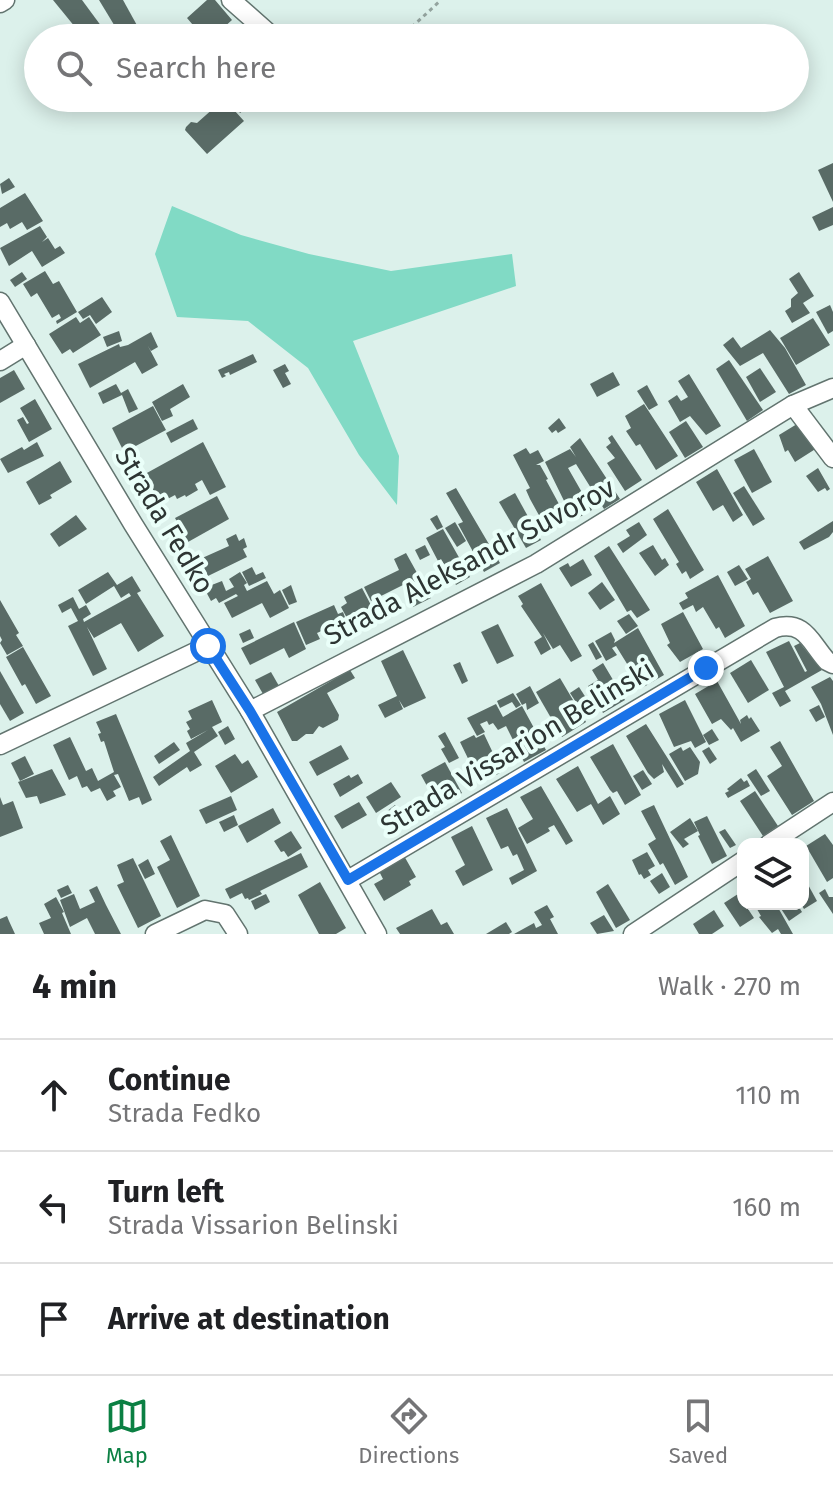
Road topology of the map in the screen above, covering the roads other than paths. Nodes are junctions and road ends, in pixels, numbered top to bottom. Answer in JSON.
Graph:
{"nodes":[{"id":1,"x":5,"y":0,"type":"edge"},
{"id":2,"x":231,"y":0,"type":"edge"},
{"id":3,"x":0,"y":3,"type":"edge"},
{"id":4,"x":258,"y":24,"type":"edge"},
{"id":5,"x":0,"y":302,"type":"edge"},
{"id":6,"x":26,"y":345,"type":"junction"},
{"id":7,"x":0,"y":361,"type":"edge"},
{"id":8,"x":833,"y":388,"type":"edge"},
{"id":9,"x":793,"y":405,"type":"junction"},
{"id":10,"x":833,"y":458,"type":"edge"},
{"id":11,"x":208,"y":646,"type":"junction"},
{"id":12,"x":833,"y":664,"type":"edge"},
{"id":13,"x":250,"y":711,"type":"junction"},
{"id":14,"x":0,"y":745,"type":"edge"},
{"id":15,"x":833,"y":802,"type":"edge"},
{"id":16,"x":778,"y":838,"type":"edge"},
{"id":17,"x":737,"y":865,"type":"edge"},
{"id":18,"x":348,"y":880,"type":"junction"},
{"id":19,"x":371,"y":932,"type":"edge"},
{"id":20,"x":155,"y":934,"type":"edge"},
{"id":21,"x":238,"y":934,"type":"edge"},
{"id":22,"x":633,"y":934,"type":"edge"}],
"edges":[{"from":1,"to":3,"type":"street"},
{"from":2,"to":4,"type":"street"},
{"from":5,"to":6,"type":"street","name":"Strada Fedko"},
{"from":6,"to":7,"type":"street"},
{"from":6,"to":11,"type":"street","name":"Strada Fedko"},
{"from":8,"to":9,"type":"street","name":"Strada Aleksandr Suvorov"},
{"from":9,"to":10,"type":"street"},
{"from":9,"to":13,"type":"street","name":"Strada Aleksandr Suvorov"},
{"from":11,"to":13,"type":"street","name":"Strada Fedko"},
{"from":11,"to":14,"type":"street"},
{"from":12,"to":18,"type":"street","name":"Strada Vissarion Belinski"},
{"from":13,"to":18,"type":"street","name":"Strada Fedko"},
{"from":15,"to":16,"type":"street"},
{"from":17,"to":22,"type":"street"},
{"from":18,"to":19,"type":"street","name":"Strada Fedko"},
{"from":20,"to":21,"type":"street"}]}
